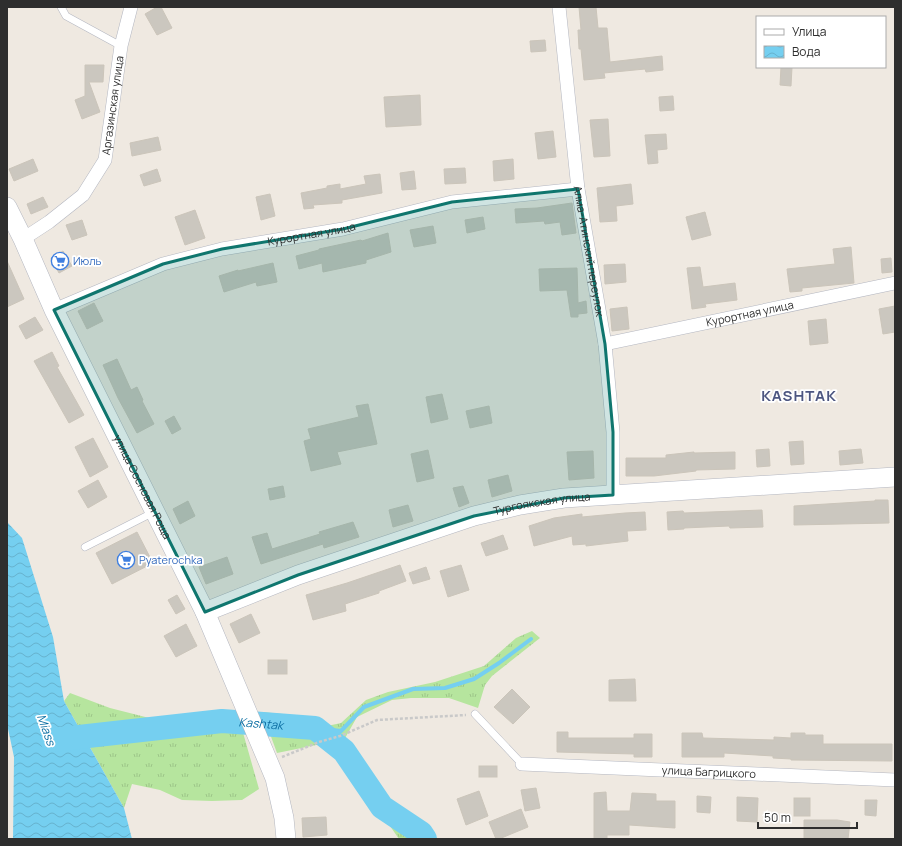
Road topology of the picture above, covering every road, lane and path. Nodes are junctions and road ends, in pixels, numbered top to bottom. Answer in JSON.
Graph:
{"nodes":[{"id":1,"x":61,"y":7,"type":"edge"},
{"id":2,"x":131,"y":7,"type":"edge"},
{"id":3,"x":559,"y":7,"type":"edge"},
{"id":4,"x":120,"y":46,"type":"junction"},
{"id":5,"x":578,"y":189,"type":"junction"},
{"id":6,"x":7,"y":207,"type":"edge"},
{"id":7,"x":23,"y":239,"type":"junction"},
{"id":8,"x":895,"y":283,"type":"edge"},
{"id":9,"x":54,"y":310,"type":"junction"},
{"id":10,"x":606,"y":344,"type":"junction"},
{"id":11,"x":895,"y":477,"type":"edge"},
{"id":12,"x":613,"y":495,"type":"junction"},
{"id":13,"x":155,"y":512,"type":"junction"},
{"id":14,"x":85,"y":547,"type":"dead end"},
{"id":15,"x":205,"y":612,"type":"junction"},
{"id":16,"x":475,"y":714,"type":"joint"},
{"id":17,"x":280,"y":758,"type":"dead end"},
{"id":18,"x":522,"y":764,"type":"joint"},
{"id":19,"x":895,"y":780,"type":"edge"},
{"id":20,"x":286,"y":839,"type":"edge"}],
"edges":[{"from":1,"to":4,"type":"lane"},
{"from":2,"to":4,"type":"street","name":"Аргазинская улица"},
{"from":3,"to":5,"type":"street","name":"Алма-Атинский переулок"},
{"from":4,"to":7,"type":"street","name":"Аргазинская улица"},
{"from":5,"to":9,"type":"street","name":"Курортная улица"},
{"from":5,"to":10,"type":"street","name":"Алма-Атинский переулок"},
{"from":6,"to":7,"type":"main road","name":"улица Сосновая Роща"},
{"from":7,"to":9,"type":"main road","name":"улица Сосновая Роща"},
{"from":8,"to":10,"type":"street","name":"Курортная улица"},
{"from":9,"to":13,"type":"main road","name":"улица Сосновая Роща"},
{"from":10,"to":12,"type":"street","name":"Алма-Атинский переулок"},
{"from":11,"to":12,"type":"main road","name":"Тургоякская улица"},
{"from":12,"to":15,"type":"main road","name":"Тургоякская улица"},
{"from":13,"to":14,"type":"lane"},
{"from":13,"to":15,"type":"main road","name":"улица Сосновая Роща"},
{"from":15,"to":20,"type":"main road","name":"улица Сосновая Роща"},
{"from":16,"to":17,"type":"path"},
{"from":16,"to":18,"type":"lane"},
{"from":18,"to":19,"type":"street","name":"улица Багрицкого"}]}
